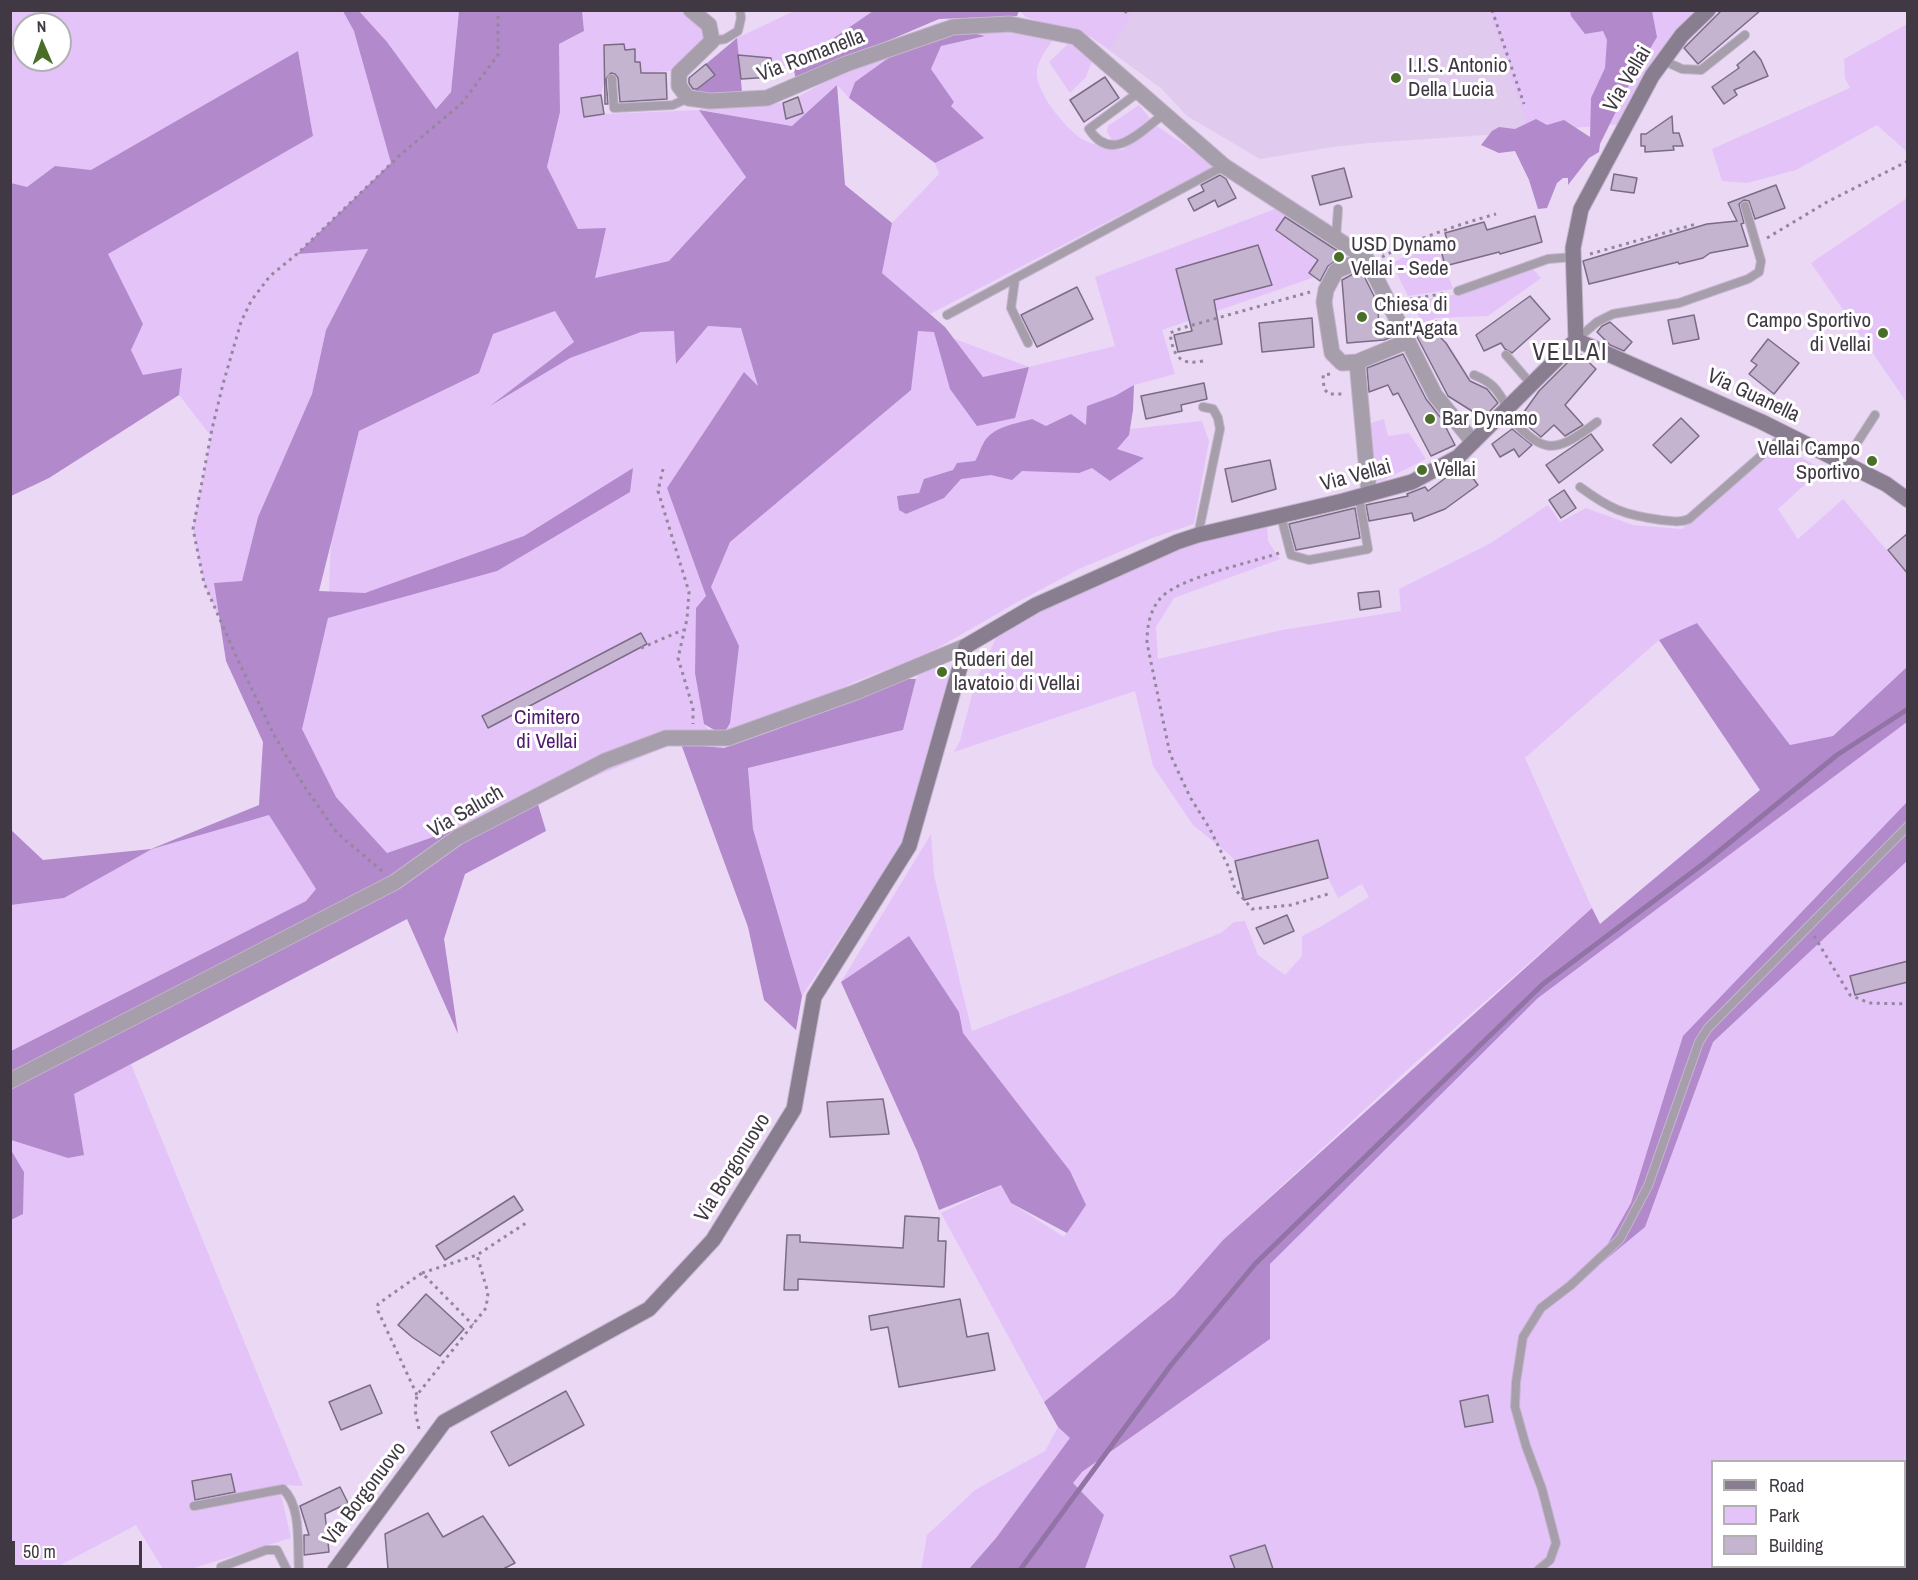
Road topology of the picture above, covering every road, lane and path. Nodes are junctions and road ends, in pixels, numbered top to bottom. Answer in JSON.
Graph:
{"nodes":[{"id":1,"x":498,"y":10,"type":"edge"},
{"id":2,"x":691,"y":10,"type":"edge"},
{"id":3,"x":740,"y":10,"type":"edge"},
{"id":4,"x":1492,"y":10,"type":"edge"},
{"id":5,"x":1708,"y":10,"type":"edge"},
{"id":6,"x":1745,"y":35,"type":"dead end"},
{"id":7,"x":712,"y":41,"type":"junction"},
{"id":8,"x":1662,"y":60,"type":"junction"},
{"id":9,"x":612,"y":79,"type":"dead end"},
{"id":10,"x":1139,"y":92,"type":"junction"},
{"id":11,"x":688,"y":98,"type":"junction"},
{"id":12,"x":1524,"y":105,"type":"dead end"},
{"id":13,"x":1164,"y":114,"type":"junction"},
{"id":14,"x":1907,"y":162,"type":"edge"},
{"id":15,"x":1224,"y":166,"type":"junction"},
{"id":16,"x":1744,"y":206,"type":"dead end"},
{"id":17,"x":1338,"y":209,"type":"dead end"},
{"id":18,"x":1496,"y":214,"type":"dead end"},
{"id":19,"x":1696,"y":224,"type":"dead end"},
{"id":20,"x":1336,"y":238,"type":"junction"},
{"id":21,"x":1385,"y":239,"type":"dead end"},
{"id":22,"x":1756,"y":244,"type":"junction"},
{"id":23,"x":1573,"y":257,"type":"junction"},
{"id":24,"x":1366,"y":258,"type":"junction"},
{"id":25,"x":1015,"y":279,"type":"junction"},
{"id":26,"x":1326,"y":290,"type":"junction"},
{"id":27,"x":1458,"y":291,"type":"joint"},
{"id":28,"x":1392,"y":309,"type":"junction"},
{"id":29,"x":948,"y":315,"type":"dead end"},
{"id":30,"x":1576,"y":340,"type":"junction"},
{"id":31,"x":1408,"y":341,"type":"junction"},
{"id":32,"x":1028,"y":343,"type":"dead end"},
{"id":33,"x":1506,"y":355,"type":"dead end"},
{"id":34,"x":1203,"y":362,"type":"dead end"},
{"id":35,"x":1357,"y":362,"type":"junction"},
{"id":36,"x":1323,"y":375,"type":"dead end"},
{"id":37,"x":1474,"y":375,"type":"dead end"},
{"id":38,"x":1532,"y":385,"type":"junction"},
{"id":39,"x":1329,"y":394,"type":"dead end"},
{"id":40,"x":1203,"y":407,"type":"dead end"},
{"id":41,"x":1506,"y":410,"type":"junction"},
{"id":42,"x":1875,"y":415,"type":"dead end"},
{"id":43,"x":1597,"y":422,"type":"dead end"},
{"id":44,"x":1786,"y":434,"type":"junction"},
{"id":45,"x":1473,"y":442,"type":"junction"},
{"id":46,"x":1844,"y":463,"type":"junction"},
{"id":47,"x":663,"y":469,"type":"dead end"},
{"id":48,"x":1580,"y":487,"type":"dead end"},
{"id":49,"x":1364,"y":495,"type":"junction"},
{"id":50,"x":1908,"y":500,"type":"edge"},
{"id":51,"x":1281,"y":516,"type":"junction"},
{"id":52,"x":1198,"y":535,"type":"junction"},
{"id":53,"x":1289,"y":549,"type":"junction"},
{"id":54,"x":684,"y":629,"type":"junction"},
{"id":55,"x":966,"y":646,"type":"junction"},
{"id":56,"x":641,"y":648,"type":"dead end"},
{"id":57,"x":694,"y":738,"type":"junction"},
{"id":58,"x":1908,"y":826,"type":"edge"},
{"id":59,"x":395,"y":882,"type":"junction"},
{"id":60,"x":1328,"y":894,"type":"dead end"},
{"id":61,"x":1808,"y":926,"type":"junction"},
{"id":62,"x":1908,"y":1004,"type":"edge"},
{"id":63,"x":10,"y":1081,"type":"edge"},
{"id":64,"x":529,"y":1221,"type":"dead end"},
{"id":65,"x":477,"y":1256,"type":"junction"},
{"id":66,"x":422,"y":1273,"type":"junction"},
{"id":67,"x":473,"y":1325,"type":"junction"},
{"id":68,"x":417,"y":1395,"type":"junction"},
{"id":69,"x":432,"y":1439,"type":"junction"},
{"id":70,"x":194,"y":1506,"type":"dead end"},
{"id":71,"x":221,"y":1567,"type":"dead end"},
{"id":72,"x":287,"y":1569,"type":"edge"},
{"id":73,"x":299,"y":1569,"type":"edge"},
{"id":74,"x":335,"y":1569,"type":"edge"},
{"id":75,"x":1538,"y":1569,"type":"edge"}],
"edges":[{"from":1,"to":59,"type":"path"},
{"from":2,"to":7,"type":"street"},
{"from":3,"to":7,"type":"lane"},
{"from":4,"to":12,"type":"path"},
{"from":5,"to":8,"type":"street","name":"Via Vellai"},
{"from":6,"to":8,"type":"lane"},
{"from":7,"to":11,"type":"street"},
{"from":8,"to":23,"type":"street","name":"Via Vellai"},
{"from":9,"to":11,"type":"lane"},
{"from":10,"to":11,"type":"street","name":"Via Romanella"},
{"from":10,"to":13,"type":"street","name":"Via Romanella"},
{"from":10,"to":13,"type":"lane"},
{"from":13,"to":15,"type":"street","name":"Via Romanella"},
{"from":14,"to":22,"type":"path"},
{"from":15,"to":20,"type":"street","name":"Via Romanella"},
{"from":15,"to":25,"type":"lane"},
{"from":16,"to":22,"type":"lane"},
{"from":17,"to":20,"type":"lane"},
{"from":18,"to":21,"type":"path"},
{"from":19,"to":23,"type":"path"},
{"from":20,"to":24,"type":"street","name":"Via Romanella"},
{"from":22,"to":30,"type":"lane"},
{"from":23,"to":27,"type":"lane"},
{"from":23,"to":30,"type":"street","name":"Via Vellai"},
{"from":24,"to":26,"type":"street"},
{"from":24,"to":28,"type":"street"},
{"from":25,"to":29,"type":"lane"},
{"from":25,"to":32,"type":"lane"},
{"from":26,"to":34,"type":"path"},
{"from":26,"to":35,"type":"street"},
{"from":27,"to":28,"type":"path"},
{"from":28,"to":31,"type":"street"},
{"from":30,"to":38,"type":"street","name":"Via Vellai"},
{"from":30,"to":44,"type":"street","name":"Via Guanella"},
{"from":31,"to":35,"type":"street"},
{"from":31,"to":45,"type":"street"},
{"from":33,"to":38,"type":"lane"},
{"from":35,"to":49,"type":"street"},
{"from":36,"to":39,"type":"path"},
{"from":37,"to":41,"type":"lane"},
{"from":38,"to":41,"type":"street","name":"Via Vellai"},
{"from":40,"to":52,"type":"lane"},
{"from":41,"to":43,"type":"lane"},
{"from":41,"to":45,"type":"street","name":"Via Vellai"},
{"from":42,"to":46,"type":"lane"},
{"from":44,"to":46,"type":"street","name":"Via Guanella"},
{"from":44,"to":48,"type":"lane"},
{"from":45,"to":49,"type":"street","name":"Via Vellai"},
{"from":46,"to":50,"type":"street","name":"Via Guanella"},
{"from":47,"to":54,"type":"path"},
{"from":49,"to":51,"type":"street","name":"Via Vellai"},
{"from":49,"to":53,"type":"lane"},
{"from":51,"to":52,"type":"street","name":"Via Vellai"},
{"from":51,"to":53,"type":"lane"},
{"from":52,"to":55,"type":"street","name":"Via Vellai"},
{"from":53,"to":60,"type":"path"},
{"from":54,"to":56,"type":"path"},
{"from":54,"to":57,"type":"path"},
{"from":55,"to":57,"type":"street","name":"Via Saluch"},
{"from":55,"to":69,"type":"street","name":"Via Borgonuovo"},
{"from":57,"to":59,"type":"street","name":"Via Saluch"},
{"from":58,"to":61,"type":"lane"},
{"from":59,"to":63,"type":"street","name":"Via Saluch"},
{"from":61,"to":62,"type":"path"},
{"from":61,"to":75,"type":"lane"},
{"from":64,"to":65,"type":"path"},
{"from":65,"to":66,"type":"path"},
{"from":65,"to":67,"type":"path"},
{"from":66,"to":67,"type":"path"},
{"from":66,"to":68,"type":"path"},
{"from":67,"to":68,"type":"path"},
{"from":68,"to":69,"type":"path"},
{"from":69,"to":74,"type":"street","name":"Via Borgonuovo"},
{"from":70,"to":73,"type":"lane"},
{"from":71,"to":72,"type":"lane"}]}
